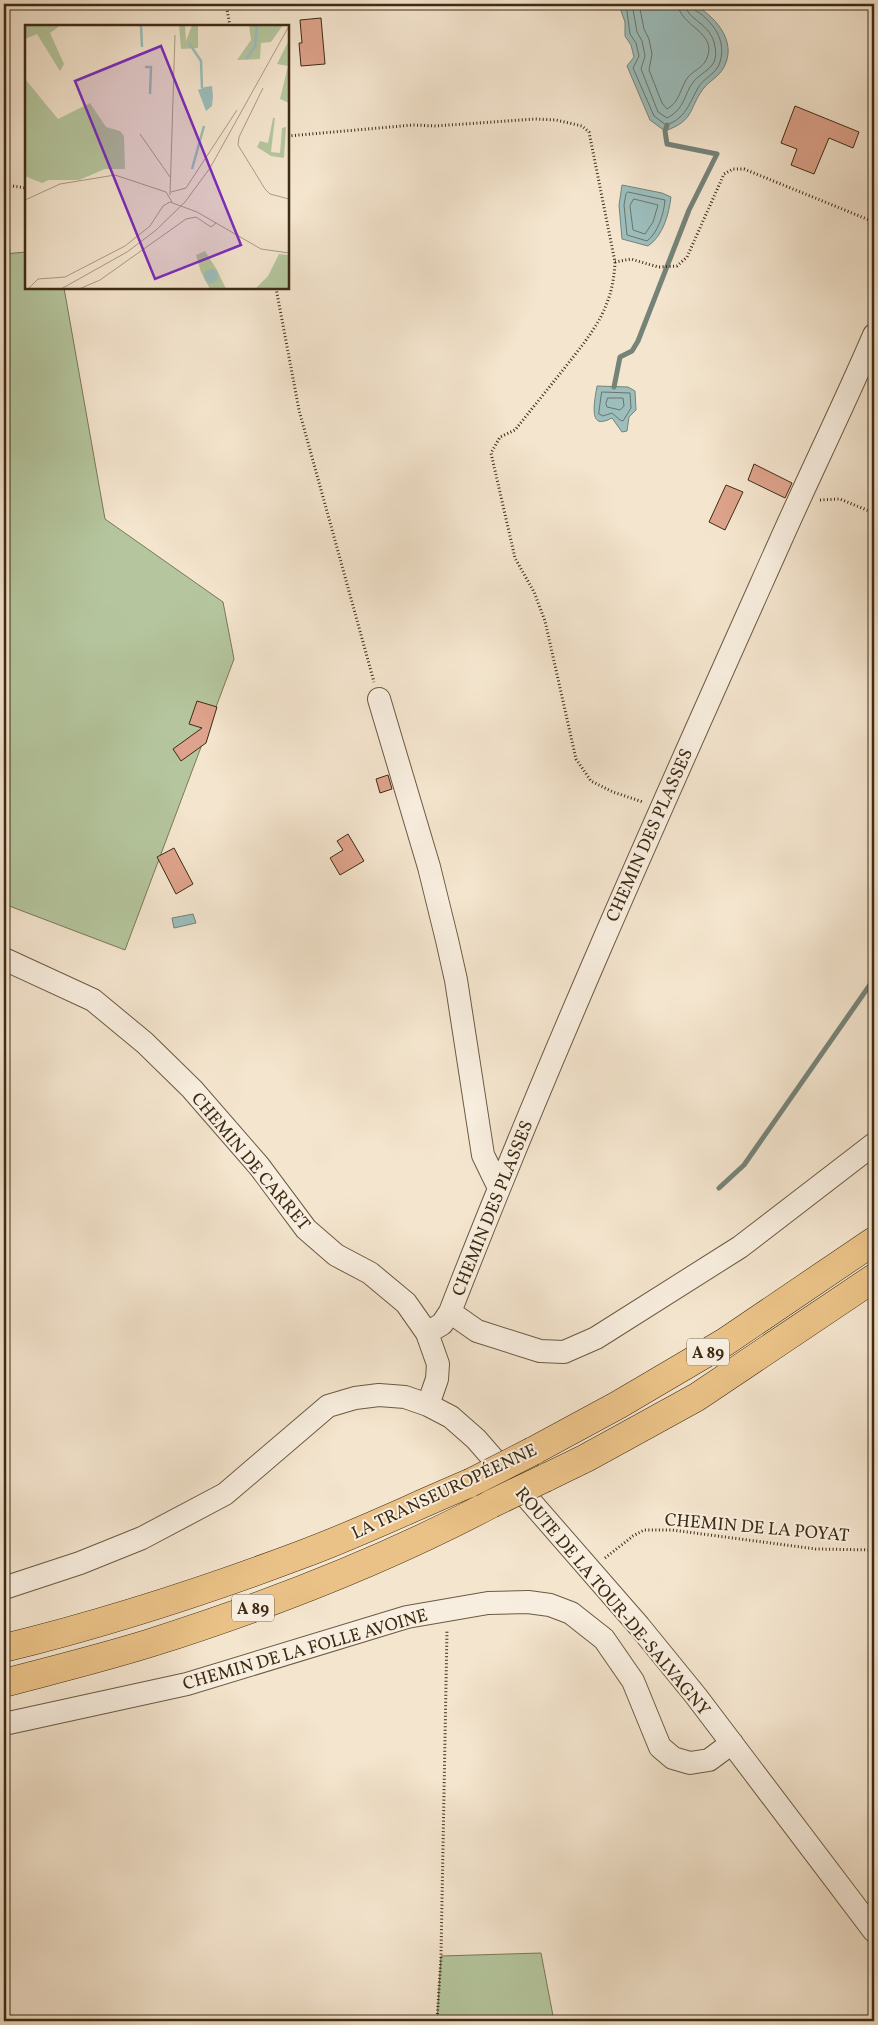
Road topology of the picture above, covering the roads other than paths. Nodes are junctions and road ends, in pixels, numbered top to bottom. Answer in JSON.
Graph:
{"nodes":[{"id":1,"x":874,"y":335,"type":"edge"},
{"id":2,"x":379,"y":699,"type":"road end"},
{"id":3,"x":4,"y":959,"type":"edge"},
{"id":4,"x":874,"y":1144,"type":"edge"},
{"id":5,"x":499,"y":1188,"type":"junction"},
{"id":6,"x":874,"y":1241,"type":"edge"},
{"id":7,"x":874,"y":1278,"type":"edge"},
{"id":8,"x":450,"y":1312,"type":"junction"},
{"id":9,"x":427,"y":1333,"type":"junction"},
{"id":10,"x":428,"y":1405,"type":"junction"},
{"id":11,"x":4,"y":1588,"type":"edge"},
{"id":12,"x":4,"y":1648,"type":"edge"},
{"id":13,"x":4,"y":1683,"type":"edge"},
{"id":14,"x":4,"y":1724,"type":"edge"},
{"id":15,"x":732,"y":1743,"type":"junction"},
{"id":16,"x":874,"y":1931,"type":"edge"}],
"edges":[{"from":1,"to":5,"type":"street","name":"CHEMIN DES PLASSES"},
{"from":2,"to":5,"type":"street"},
{"from":3,"to":9,"type":"street","name":"CHEMIN DE CARRET"},
{"from":4,"to":8,"type":"street"},
{"from":5,"to":8,"type":"street","name":"CHEMIN DES PLASSES"},
{"from":6,"to":12,"type":"highway","name":"LA TRANSEUROPÉENNE","number":"A 89","bridge":true},
{"from":7,"to":13,"type":"highway","name":"LA TRANSEUROPÉENNE","number":"A 89","bridge":true},
{"from":8,"to":9,"type":"street","name":"CHEMIN DES PLASSES"},
{"from":9,"to":10,"type":"street","name":"CHEMIN DE CARRET"},
{"from":10,"to":11,"type":"street","name":"ROUTE DE LA TOUR-DE-SALVAGNY"},
{"from":10,"to":15,"type":"street","name":"ROUTE DE LA TOUR-DE-SALVAGNY"},
{"from":14,"to":15,"type":"street","name":"CHEMIN DE LA FOLLE AVOINE"},
{"from":15,"to":16,"type":"street","name":"ROUTE DE LA TOUR-DE-SALVAGNY"}]}
